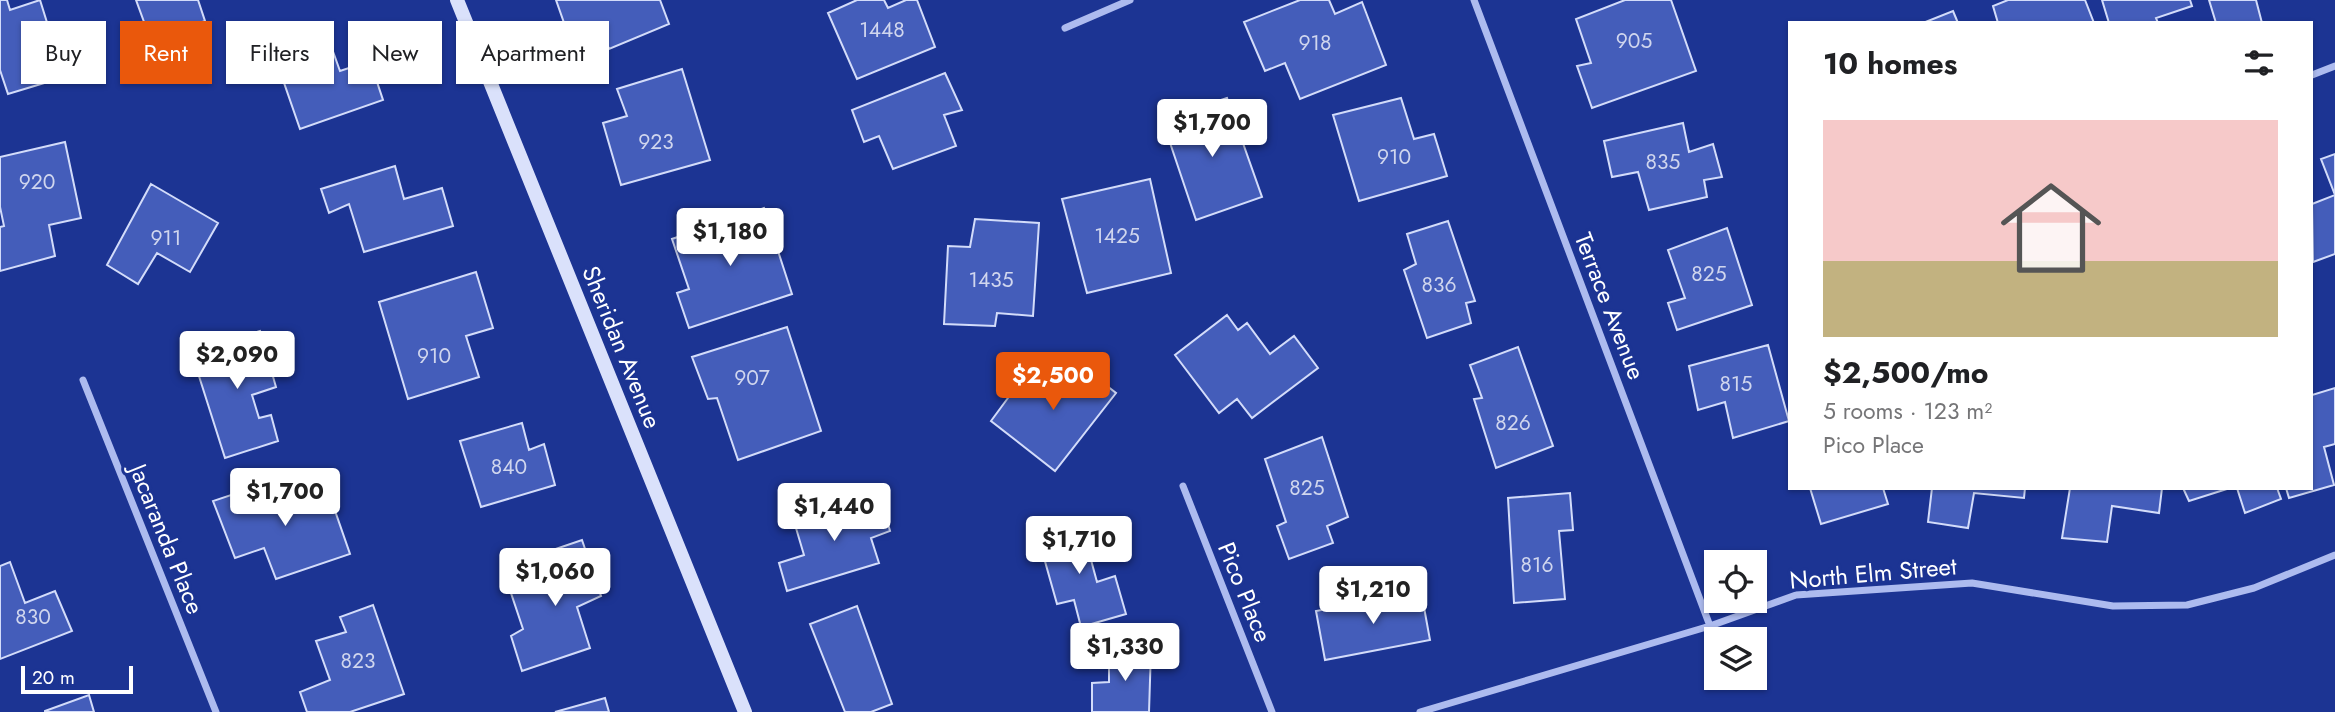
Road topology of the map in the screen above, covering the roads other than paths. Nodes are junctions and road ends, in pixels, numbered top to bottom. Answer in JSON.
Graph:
{"nodes":[{"id":1,"x":457,"y":0,"type":"edge"},
{"id":2,"x":1129,"y":0,"type":"edge"},
{"id":3,"x":1474,"y":0,"type":"edge"},
{"id":4,"x":1065,"y":28,"type":"dead end"},
{"id":5,"x":2335,"y":66,"type":"edge"},
{"id":6,"x":2313,"y":75,"type":"edge"},
{"id":7,"x":83,"y":380,"type":"dead end"},
{"id":8,"x":1183,"y":486,"type":"dead end"},
{"id":9,"x":2335,"y":555,"type":"edge"},
{"id":10,"x":1710,"y":626,"type":"junction"},
{"id":11,"x":216,"y":712,"type":"edge"},
{"id":12,"x":745,"y":712,"type":"edge"},
{"id":13,"x":1272,"y":712,"type":"edge"},
{"id":14,"x":1420,"y":712,"type":"edge"}],
"edges":[{"from":1,"to":12,"type":"street","name":"Sheridan Avenue"},
{"from":2,"to":4,"type":"street"},
{"from":3,"to":10,"type":"street","name":"Terrace Avenue"},
{"from":5,"to":6,"type":"street"},
{"from":7,"to":11,"type":"street","name":"Jacaranda Place"},
{"from":8,"to":13,"type":"street","name":"Pico Place"},
{"from":9,"to":10,"type":"street","name":"North Elm Street"},
{"from":10,"to":14,"type":"street","name":"North Elm Street"}]}
